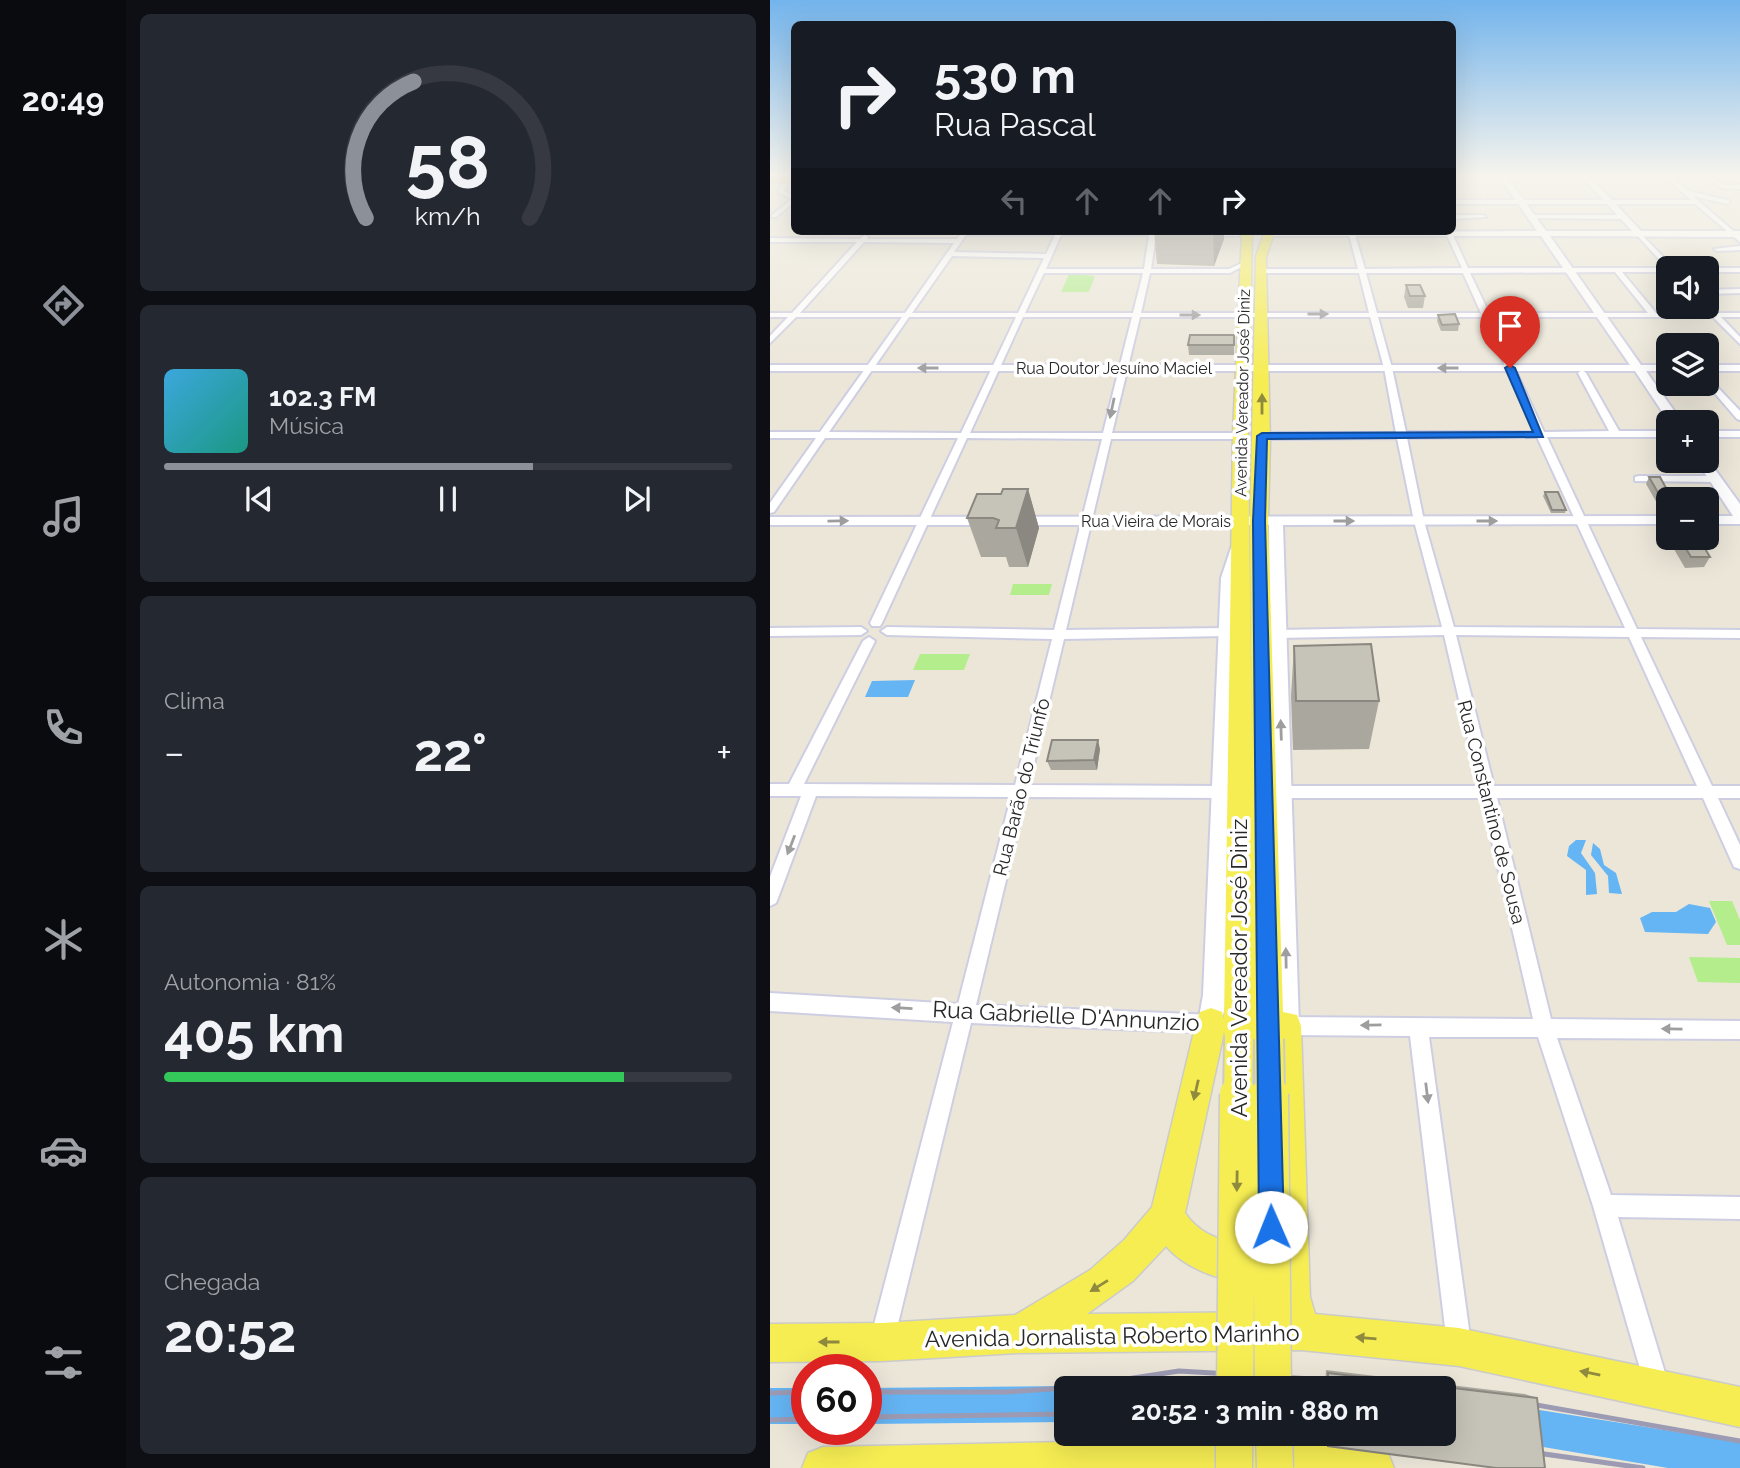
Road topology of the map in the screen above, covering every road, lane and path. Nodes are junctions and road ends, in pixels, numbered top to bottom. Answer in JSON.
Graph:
{"nodes":[{"id":1,"x":860,"y":244,"type":"edge"},
{"id":2,"x":956,"y":244,"type":"edge"},
{"id":3,"x":1054,"y":244,"type":"edge"},
{"id":4,"x":1151,"y":244,"type":"edge"},
{"id":5,"x":1240,"y":244,"type":"edge"},
{"id":6,"x":1263,"y":244,"type":"edge"},
{"id":7,"x":1355,"y":244,"type":"edge"},
{"id":8,"x":1454,"y":244,"type":"edge"},
{"id":9,"x":1551,"y":244,"type":"edge"},
{"id":10,"x":1740,"y":248,"type":"edge"},
{"id":11,"x":1717,"y":249,"type":"dead end"},
{"id":12,"x":950,"y":254,"type":"junction"},
{"id":13,"x":1048,"y":256,"type":"junction"},
{"id":14,"x":1246,"y":261,"type":"junction"},
{"id":15,"x":1656,"y":269,"type":"edge"},
{"id":16,"x":1361,"y":270,"type":"junction"},
{"id":17,"x":1570,"y":270,"type":"junction"},
{"id":18,"x":1617,"y":270,"type":"junction"},
{"id":19,"x":1719,"y":270,"type":"edge"},
{"id":20,"x":1740,"y":270,"type":"edge"},
{"id":21,"x":1042,"y":271,"type":"junction"},
{"id":22,"x":1147,"y":271,"type":"junction"},
{"id":23,"x":1260,"y":271,"type":"junction"},
{"id":24,"x":1465,"y":271,"type":"junction"},
{"id":25,"x":1719,"y":292,"type":"edge"},
{"id":26,"x":1740,"y":292,"type":"edge"},
{"id":27,"x":1600,"y":313,"type":"junction"},
{"id":28,"x":1375,"y":314,"type":"junction"},
{"id":29,"x":1483,"y":314,"type":"junction"},
{"id":30,"x":1653,"y":314,"type":"junction"},
{"id":31,"x":1656,"y":314,"type":"edge"},
{"id":32,"x":770,"y":315,"type":"edge"},
{"id":33,"x":795,"y":315,"type":"junction"},
{"id":34,"x":907,"y":315,"type":"junction"},
{"id":35,"x":1022,"y":315,"type":"junction"},
{"id":36,"x":1136,"y":315,"type":"junction"},
{"id":37,"x":1243,"y":315,"type":"junction"},
{"id":38,"x":1261,"y":315,"type":"junction"},
{"id":39,"x":1719,"y":315,"type":"edge"},
{"id":40,"x":1740,"y":315,"type":"edge"},
{"id":41,"x":1719,"y":319,"type":"edge"},
{"id":42,"x":770,"y":341,"type":"edge"},
{"id":43,"x":1740,"y":342,"type":"edge"},
{"id":44,"x":770,"y":368,"type":"edge"},
{"id":45,"x":870,"y":368,"type":"junction"},
{"id":46,"x":996,"y":368,"type":"junction"},
{"id":47,"x":1122,"y":368,"type":"junction"},
{"id":48,"x":1242,"y":368,"type":"junction"},
{"id":49,"x":1262,"y":368,"type":"junction"},
{"id":50,"x":1388,"y":368,"type":"junction"},
{"id":51,"x":1510,"y":368,"type":"junction"},
{"id":52,"x":1639,"y":368,"type":"junction"},
{"id":53,"x":1656,"y":368,"type":"edge"},
{"id":54,"x":1719,"y":368,"type":"edge"},
{"id":55,"x":1740,"y":368,"type":"edge"},
{"id":56,"x":1582,"y":373,"type":"dead end"},
{"id":57,"x":1719,"y":393,"type":"edge"},
{"id":58,"x":1668,"y":410,"type":"edge"},
{"id":59,"x":1740,"y":418,"type":"edge"},
{"id":60,"x":1656,"y":434,"type":"edge"},
{"id":61,"x":1719,"y":434,"type":"edge"},
{"id":62,"x":1740,"y":434,"type":"edge"},
{"id":63,"x":770,"y":435,"type":"edge"},
{"id":64,"x":824,"y":435,"type":"junction"},
{"id":65,"x":1401,"y":435,"type":"junction"},
{"id":66,"x":1540,"y":435,"type":"junction"},
{"id":67,"x":1616,"y":435,"type":"junction"},
{"id":68,"x":965,"y":436,"type":"junction"},
{"id":69,"x":1106,"y":436,"type":"junction"},
{"id":70,"x":1241,"y":436,"type":"junction"},
{"id":71,"x":1262,"y":436,"type":"junction"},
{"id":72,"x":1711,"y":473,"type":"edge"},
{"id":73,"x":1639,"y":479,"type":"dead end"},
{"id":74,"x":1715,"y":479,"type":"junction"},
{"id":75,"x":770,"y":510,"type":"edge"},
{"id":76,"x":1740,"y":517,"type":"edge"},
{"id":77,"x":1719,"y":519,"type":"edge"},
{"id":78,"x":926,"y":520,"type":"junction"},
{"id":79,"x":1656,"y":520,"type":"edge"},
{"id":80,"x":770,"y":521,"type":"edge"},
{"id":81,"x":1087,"y":521,"type":"junction"},
{"id":82,"x":1258,"y":521,"type":"junction"},
{"id":83,"x":1419,"y":521,"type":"junction"},
{"id":84,"x":1583,"y":521,"type":"junction"},
{"id":85,"x":1239,"y":548,"type":"junction"},
{"id":86,"x":876,"y":623,"type":"junction"},
{"id":87,"x":887,"y":631,"type":"junction"},
{"id":88,"x":1449,"y":631,"type":"junction"},
{"id":89,"x":770,"y":632,"type":"edge"},
{"id":90,"x":1227,"y":632,"type":"junction"},
{"id":91,"x":1277,"y":634,"type":"junction"},
{"id":92,"x":1740,"y":634,"type":"edge"},
{"id":93,"x":1059,"y":635,"type":"junction"},
{"id":94,"x":1636,"y":635,"type":"junction"},
{"id":95,"x":865,"y":636,"type":"junction"},
{"id":96,"x":770,"y":790,"type":"edge"},
{"id":97,"x":793,"y":791,"type":"junction"},
{"id":98,"x":811,"y":791,"type":"junction"},
{"id":99,"x":1019,"y":792,"type":"junction"},
{"id":100,"x":1223,"y":792,"type":"junction"},
{"id":101,"x":1283,"y":792,"type":"junction"},
{"id":102,"x":1486,"y":792,"type":"junction"},
{"id":103,"x":1707,"y":792,"type":"junction"},
{"id":104,"x":1740,"y":792,"type":"edge"},
{"id":105,"x":1740,"y":862,"type":"edge"},
{"id":106,"x":770,"y":898,"type":"edge"},
{"id":107,"x":770,"y":1002,"type":"edge"},
{"id":108,"x":964,"y":1011,"type":"junction"},
{"id":109,"x":1418,"y":1026,"type":"junction"},
{"id":110,"x":1544,"y":1027,"type":"junction"},
{"id":111,"x":1252,"y":1030,"type":"junction"},
{"id":112,"x":1740,"y":1030,"type":"edge"},
{"id":113,"x":1604,"y":1206,"type":"junction"},
{"id":114,"x":1740,"y":1208,"type":"edge"},
{"id":115,"x":1167,"y":1215,"type":"junction"},
{"id":116,"x":1291,"y":1255,"type":"junction"},
{"id":117,"x":1301,"y":1331,"type":"junction"},
{"id":118,"x":1019,"y":1334,"type":"junction"},
{"id":119,"x":882,"y":1342,"type":"junction"},
{"id":120,"x":770,"y":1343,"type":"edge"},
{"id":121,"x":1459,"y":1347,"type":"junction"},
{"id":122,"x":1236,"y":1376,"type":"edge"},
{"id":123,"x":1272,"y":1376,"type":"edge"},
{"id":124,"x":1657,"y":1387,"type":"junction"},
{"id":125,"x":1740,"y":1407,"type":"edge"},
{"id":126,"x":1234,"y":1446,"type":"edge"},
{"id":127,"x":1274,"y":1446,"type":"edge"},
{"id":128,"x":1164,"y":1464,"type":"edge"},
{"id":129,"x":1353,"y":1467,"type":"edge"},
{"id":130,"x":841,"y":1468,"type":"edge"},
{"id":131,"x":1234,"y":1468,"type":"edge"},
{"id":132,"x":1275,"y":1468,"type":"edge"}],
"edges":[{"from":1,"to":33,"type":"street"},
{"from":2,"to":12,"type":"street"},
{"from":3,"to":13,"type":"street"},
{"from":4,"to":22,"type":"street","name":"Rua Barão do Triunfo"},
{"from":5,"to":14,"type":"main road"},
{"from":6,"to":23,"type":"main road","name":"Avenida Vereador José Diniz"},
{"from":7,"to":16,"type":"street","name":"Rua Constantino de Sousa"},
{"from":8,"to":24,"type":"street"},
{"from":9,"to":17,"type":"street"},
{"from":10,"to":11,"type":"street"},
{"from":12,"to":13,"type":"street"},
{"from":12,"to":34,"type":"street"},
{"from":13,"to":21,"type":"street"},
{"from":14,"to":22,"type":"street"},
{"from":14,"to":37,"type":"main road","name":"Avenida Vereador José Diniz"},
{"from":15,"to":18,"type":"street"},
{"from":16,"to":23,"type":"street"},
{"from":16,"to":24,"type":"street"},
{"from":16,"to":28,"type":"street","name":"Rua Constantino de Sousa"},
{"from":17,"to":18,"type":"street"},
{"from":17,"to":24,"type":"street"},
{"from":17,"to":27,"type":"street"},
{"from":18,"to":30,"type":"street"},
{"from":19,"to":20,"type":"street"},
{"from":21,"to":22,"type":"street"},
{"from":21,"to":35,"type":"street"},
{"from":22,"to":36,"type":"street","name":"Rua Barão do Triunfo"},
{"from":23,"to":38,"type":"main road","name":"Avenida Vereador José Diniz"},
{"from":24,"to":29,"type":"street"},
{"from":25,"to":26,"type":"street"},
{"from":27,"to":29,"type":"street"},
{"from":27,"to":30,"type":"street"},
{"from":27,"to":52,"type":"street"},
{"from":28,"to":29,"type":"street"},
{"from":38,"to":28,"type":"street","one_way":true},
{"from":28,"to":50,"type":"street","name":"Rua Constantino de Sousa"},
{"from":29,"to":51,"type":"street"},
{"from":30,"to":31,"type":"street"},
{"from":32,"to":33,"type":"street"},
{"from":33,"to":34,"type":"street"},
{"from":33,"to":42,"type":"street"},
{"from":34,"to":35,"type":"street"},
{"from":34,"to":45,"type":"street"},
{"from":35,"to":36,"type":"street"},
{"from":35,"to":46,"type":"street"},
{"from":36,"to":37,"type":"street","one_way":true},
{"from":36,"to":47,"type":"street","name":"Rua Barão do Triunfo"},
{"from":37,"to":38,"type":"street"},
{"from":37,"to":48,"type":"main road","name":"Avenida Vereador José Diniz"},
{"from":38,"to":49,"type":"main road","name":"Avenida Vereador José Diniz"},
{"from":39,"to":40,"type":"street"},
{"from":41,"to":43,"type":"street"},
{"from":44,"to":45,"type":"street","name":"Rua Doutor Jesuíno Maciel"},
{"from":46,"to":45,"type":"street","name":"Rua Doutor Jesuíno Maciel","one_way":true},
{"from":45,"to":64,"type":"street"},
{"from":46,"to":47,"type":"street","name":"Rua Doutor Jesuíno Maciel"},
{"from":46,"to":68,"type":"street"},
{"from":47,"to":48,"type":"street","name":"Rua Doutor Jesuíno Maciel"},
{"from":47,"to":69,"type":"street","name":"Rua Barão do Triunfo","one_way":true},
{"from":48,"to":49,"type":"street","name":"Rua Doutor Jesuíno Maciel"},
{"from":48,"to":70,"type":"main road","name":"Avenida Vereador José Diniz"},
{"from":49,"to":50,"type":"street","name":"Rua Doutor Jesuíno Maciel"},
{"from":71,"to":49,"type":"main road","name":"Avenida Vereador José Diniz","one_way":true},
{"from":51,"to":50,"type":"street","name":"Rua Doutor Jesuíno Maciel","one_way":true},
{"from":50,"to":65,"type":"street","name":"Rua Constantino de Sousa"},
{"from":51,"to":52,"type":"street","name":"Rua Doutor Jesuíno Maciel"},
{"from":51,"to":66,"type":"street"},
{"from":52,"to":53,"type":"street","name":"Rua Doutor Jesuíno Maciel"},
{"from":52,"to":58,"type":"street"},
{"from":54,"to":55,"type":"street"},
{"from":56,"to":67,"type":"street"},
{"from":57,"to":59,"type":"street"},
{"from":60,"to":67,"type":"street"},
{"from":61,"to":62,"type":"street"},
{"from":63,"to":64,"type":"street"},
{"from":64,"to":68,"type":"street"},
{"from":64,"to":75,"type":"street"},
{"from":65,"to":66,"type":"street"},
{"from":65,"to":71,"type":"street"},
{"from":65,"to":83,"type":"street","name":"Rua Constantino de Sousa"},
{"from":66,"to":67,"type":"street"},
{"from":66,"to":84,"type":"street"},
{"from":68,"to":69,"type":"street"},
{"from":68,"to":78,"type":"street"},
{"from":69,"to":70,"type":"street"},
{"from":69,"to":81,"type":"street","name":"Rua Barão do Triunfo"},
{"from":70,"to":82,"type":"main road","name":"Avenida Vereador José Diniz"},
{"from":71,"to":82,"type":"main road","name":"Avenida Vereador José Diniz"},
{"from":72,"to":74,"type":"street"},
{"from":73,"to":74,"type":"street"},
{"from":74,"to":76,"type":"street"},
{"from":76,"to":77,"type":"street"},
{"from":80,"to":78,"type":"street","name":"Rua Vieira de Morais","one_way":true},
{"from":78,"to":81,"type":"street","name":"Rua Vieira de Morais"},
{"from":78,"to":86,"type":"street"},
{"from":79,"to":84,"type":"street","name":"Rua Vieira de Morais"},
{"from":81,"to":82,"type":"street","name":"Rua Vieira de Morais"},
{"from":81,"to":93,"type":"street","name":"Rua Barão do Triunfo"},
{"from":82,"to":83,"type":"street","name":"Rua Vieira de Morais","one_way":true},
{"from":82,"to":85,"type":"main road","name":"Avenida Vereador José Diniz"},
{"from":82,"to":91,"type":"street","name":"Avenida Vereador José Diniz"},
{"from":82,"to":111,"type":"main road","name":"Avenida Vereador José Diniz"},
{"from":83,"to":84,"type":"street","name":"Rua Vieira de Morais","one_way":true},
{"from":83,"to":88,"type":"street","name":"Rua Constantino de Sousa"},
{"from":84,"to":94,"type":"street"},
{"from":85,"to":90,"type":"street","name":"Avenida Vereador José Diniz"},
{"from":85,"to":111,"type":"main road","name":"Avenida Vereador José Diniz"},
{"from":86,"to":87,"type":"street"},
{"from":86,"to":95,"type":"street"},
{"from":87,"to":93,"type":"street"},
{"from":87,"to":95,"type":"street"},
{"from":88,"to":91,"type":"street"},
{"from":88,"to":94,"type":"street"},
{"from":88,"to":102,"type":"street","name":"Rua Constantino de Sousa"},
{"from":89,"to":95,"type":"street"},
{"from":90,"to":93,"type":"street"},
{"from":90,"to":100,"type":"street","name":"Avenida Vereador José Diniz"},
{"from":101,"to":91,"type":"street","name":"Avenida Vereador José Diniz","one_way":true},
{"from":92,"to":94,"type":"street"},
{"from":93,"to":99,"type":"street","name":"Rua Barão do Triunfo"},
{"from":94,"to":103,"type":"street"},
{"from":95,"to":97,"type":"street"},
{"from":96,"to":97,"type":"street"},
{"from":97,"to":98,"type":"street"},
{"from":98,"to":99,"type":"street"},
{"from":98,"to":106,"type":"street","one_way":true},
{"from":99,"to":100,"type":"street"},
{"from":99,"to":108,"type":"street","name":"Rua Barão do Triunfo"},
{"from":100,"to":111,"type":"street","name":"Avenida Vereador José Diniz"},
{"from":101,"to":102,"type":"street"},
{"from":111,"to":101,"type":"street","name":"Avenida Vereador José Diniz","one_way":true},
{"from":102,"to":103,"type":"street"},
{"from":102,"to":110,"type":"street","name":"Rua Constantino de Sousa"},
{"from":103,"to":104,"type":"street"},
{"from":103,"to":105,"type":"street"},
{"from":108,"to":107,"type":"street","name":"Rua Gabrielle D'Annunzio","one_way":true},
{"from":108,"to":111,"type":"street","name":"Rua Gabrielle D'Annunzio"},
{"from":108,"to":119,"type":"street","name":"Rua Barão do Triunfo"},
{"from":109,"to":110,"type":"street","name":"Rua Gabrielle D'Annunzio"},
{"from":109,"to":111,"type":"street","name":"Rua Gabrielle D'Annunzio","one_way":true},
{"from":109,"to":121,"type":"street","one_way":true},
{"from":112,"to":110,"type":"street","name":"Rua Gabrielle D'Annunzio","one_way":true},
{"from":110,"to":113,"type":"street","name":"Rua Constantino de Sousa"},
{"from":111,"to":115,"type":"main road","one_way":true},
{"from":111,"to":116,"type":"main road"},
{"from":111,"to":122,"type":"main road","name":"Avenida Vereador José Diniz","one_way":true,"bridge":true},
{"from":111,"to":123,"type":"main road","name":"Avenida Vereador José Diniz","bridge":true},
{"from":113,"to":114,"type":"street"},
{"from":113,"to":124,"type":"street","name":"Rua Constantino de Sousa"},
{"from":115,"to":116,"type":"main road"},
{"from":115,"to":118,"type":"main road","one_way":true},
{"from":116,"to":117,"type":"main road"},
{"from":117,"to":118,"type":"main road","name":"Avenida Jornalista Roberto Marinho"},
{"from":121,"to":117,"type":"main road","name":"Avenida Jornalista Roberto Marinho","one_way":true},
{"from":118,"to":119,"type":"main road","name":"Avenida Jornalista Roberto Marinho"},
{"from":119,"to":120,"type":"main road","name":"Avenida Jornalista Roberto Marinho","one_way":true},
{"from":124,"to":121,"type":"main road","name":"Avenida Jornalista Roberto Marinho","one_way":true},
{"from":124,"to":125,"type":"main road","name":"Avenida Jornalista Roberto Marinho"},
{"from":126,"to":131,"type":"main road","bridge":true},
{"from":127,"to":132,"type":"main road","bridge":true},
{"from":128,"to":129,"type":"main road"},
{"from":128,"to":130,"type":"main road"}]}
